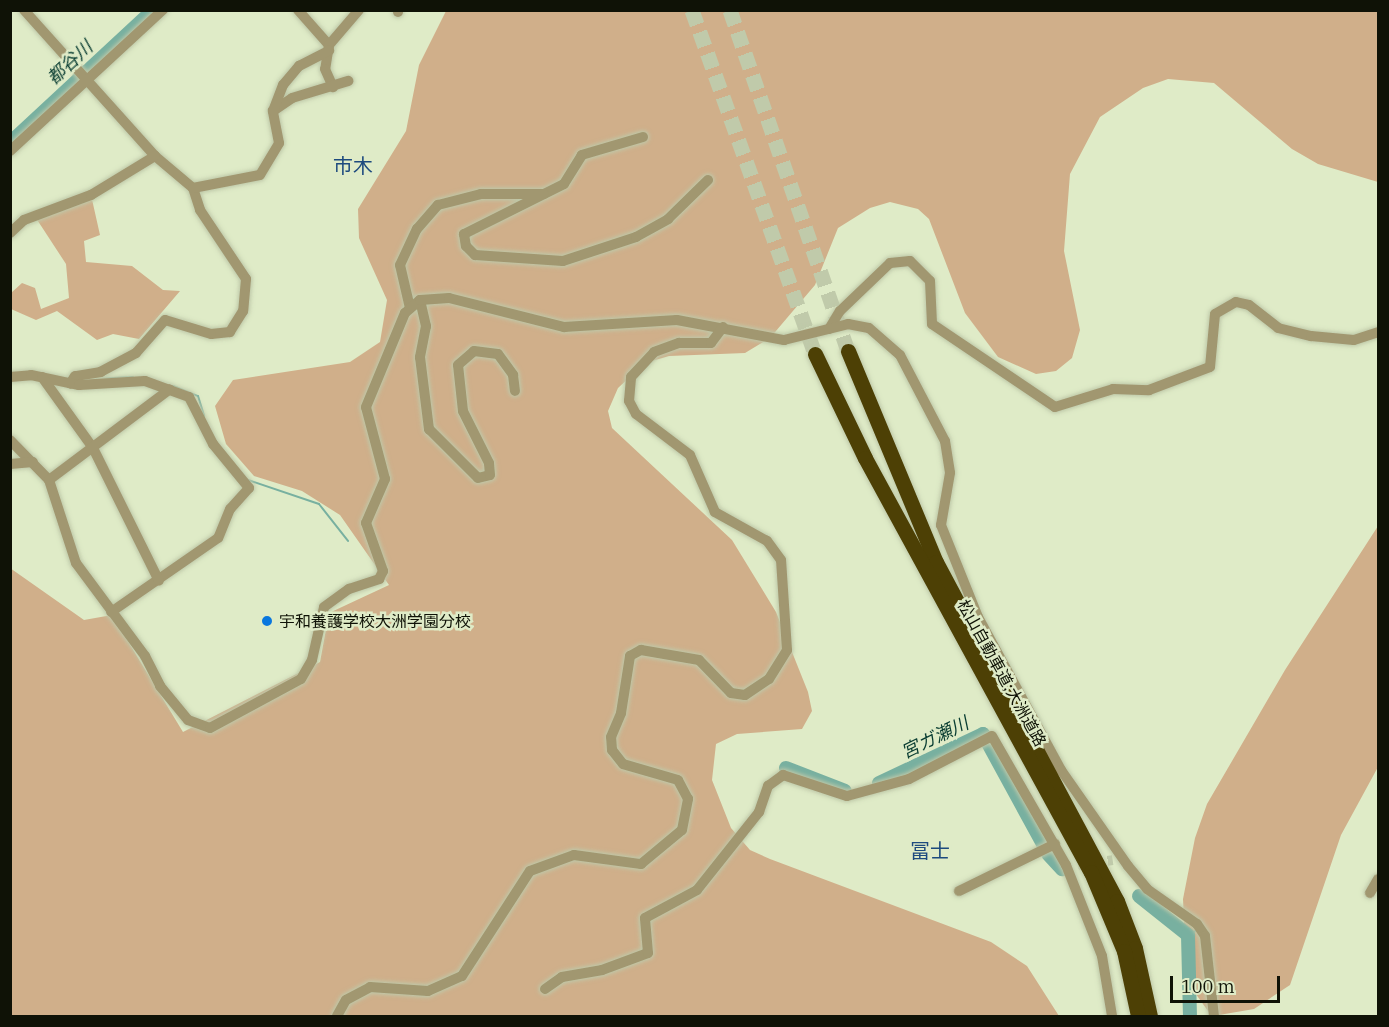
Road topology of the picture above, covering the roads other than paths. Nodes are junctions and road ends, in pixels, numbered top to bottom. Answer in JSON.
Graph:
{"nodes":[{"id":1,"x":24,"y":10,"type":"edge"},
{"id":2,"x":163,"y":10,"type":"edge"},
{"id":3,"x":298,"y":10,"type":"edge"},
{"id":4,"x":359,"y":10,"type":"edge"},
{"id":5,"x":329,"y":48,"type":"junction"},
{"id":6,"x":85,"y":76,"type":"junction"},
{"id":7,"x":348,"y":81,"type":"dead end"},
{"id":8,"x":333,"y":87,"type":"junction"},
{"id":9,"x":273,"y":111,"type":"junction"},
{"id":10,"x":643,"y":137,"type":"dead end"},
{"id":11,"x":10,"y":150,"type":"edge"},
{"id":12,"x":155,"y":156,"type":"junction"},
{"id":13,"x":708,"y":180,"type":"dead end"},
{"id":14,"x":194,"y":188,"type":"junction"},
{"id":15,"x":550,"y":194,"type":"junction"},
{"id":16,"x":10,"y":233,"type":"edge"},
{"id":17,"x":420,"y":300,"type":"junction"},
{"id":18,"x":410,"y":308,"type":"junction"},
{"id":19,"x":723,"y":327,"type":"junction"},
{"id":20,"x":829,"y":329,"type":"junction"},
{"id":21,"x":1378,"y":332,"type":"edge"},
{"id":22,"x":848,"y":351,"type":"tunnel mouth"},
{"id":23,"x":815,"y":354,"type":"tunnel mouth"},
{"id":24,"x":42,"y":377,"type":"junction"},
{"id":25,"x":10,"y":378,"type":"edge"},
{"id":26,"x":71,"y":382,"type":"junction"},
{"id":27,"x":170,"y":388,"type":"junction"},
{"id":28,"x":515,"y":391,"type":"dead end"},
{"id":29,"x":10,"y":440,"type":"edge"},
{"id":30,"x":93,"y":448,"type":"junction"},
{"id":31,"x":33,"y":462,"type":"junction"},
{"id":32,"x":10,"y":464,"type":"edge"},
{"id":33,"x":49,"y":480,"type":"junction"},
{"id":34,"x":159,"y":580,"type":"junction"},
{"id":35,"x":111,"y":612,"type":"junction"},
{"id":36,"x":1055,"y":844,"type":"junction"},
{"id":37,"x":1113,"y":860,"type":"tunnel mouth"},
{"id":38,"x":1128,"y":866,"type":"junction"},
{"id":39,"x":1378,"y":879,"type":"edge"},
{"id":40,"x":959,"y":891,"type":"dead end"},
{"id":41,"x":1370,"y":893,"type":"dead end"},
{"id":42,"x":545,"y":989,"type":"dead end"},
{"id":43,"x":337,"y":1017,"type":"edge"},
{"id":44,"x":1112,"y":1017,"type":"edge"},
{"id":45,"x":1137,"y":1017,"type":"edge"},
{"id":46,"x":1150,"y":1017,"type":"edge"},
{"id":47,"x":1214,"y":1017,"type":"edge"}],
"edges":[{"from":1,"to":6,"type":"street"},
{"from":2,"to":6,"type":"street"},
{"from":3,"to":5,"type":"street"},
{"from":4,"to":5,"type":"street"},
{"from":5,"to":8,"type":"street"},
{"from":5,"to":9,"type":"street"},
{"from":6,"to":11,"type":"street"},
{"from":6,"to":12,"type":"street"},
{"from":7,"to":8,"type":"street"},
{"from":8,"to":9,"type":"street"},
{"from":9,"to":14,"type":"street"},
{"from":10,"to":15,"type":"street"},
{"from":12,"to":14,"type":"street"},
{"from":12,"to":16,"type":"street"},
{"from":13,"to":15,"type":"street"},
{"from":14,"to":26,"type":"street"},
{"from":15,"to":18,"type":"street"},
{"from":17,"to":18,"type":"street"},
{"from":17,"to":19,"type":"street"},
{"from":17,"to":28,"type":"street"},
{"from":18,"to":35,"type":"street"},
{"from":19,"to":20,"type":"street"},
{"from":19,"to":43,"type":"street"},
{"from":20,"to":21,"type":"street"},
{"from":20,"to":38,"type":"street"},
{"from":22,"to":46,"type":"highway","name":"松山自動車道;大洲道路"},
{"from":23,"to":45,"type":"highway","name":"松山自動車道;大洲道路"},
{"from":24,"to":25,"type":"street"},
{"from":24,"to":26,"type":"street"},
{"from":24,"to":30,"type":"street"},
{"from":26,"to":27,"type":"street"},
{"from":27,"to":30,"type":"street"},
{"from":27,"to":34,"type":"street"},
{"from":29,"to":31,"type":"street"},
{"from":30,"to":33,"type":"street"},
{"from":30,"to":34,"type":"street"},
{"from":31,"to":32,"type":"street"},
{"from":31,"to":33,"type":"street"},
{"from":33,"to":35,"type":"street"},
{"from":34,"to":35,"type":"street"},
{"from":36,"to":40,"type":"street"},
{"from":36,"to":42,"type":"street"},
{"from":36,"to":44,"type":"street"},
{"from":37,"to":38,"type":"street"},
{"from":38,"to":47,"type":"street"},
{"from":39,"to":41,"type":"street"}]}
